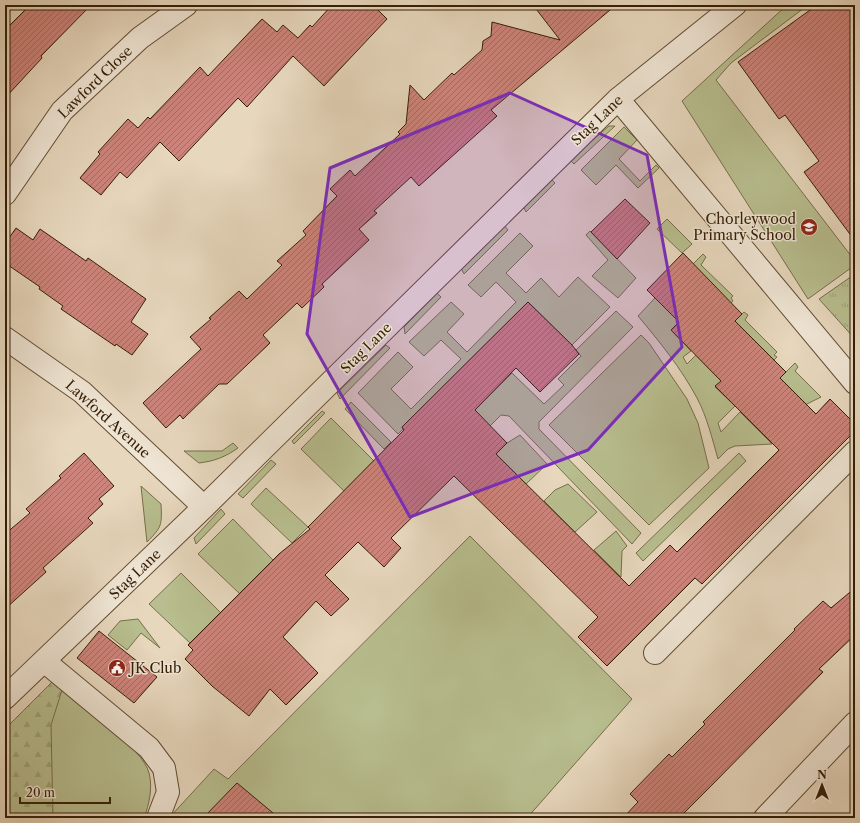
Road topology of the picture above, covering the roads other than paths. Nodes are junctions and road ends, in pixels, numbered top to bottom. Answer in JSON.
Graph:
{"nodes":[{"id":1,"x":186,"y":5,"type":"edge"},
{"id":2,"x":735,"y":5,"type":"edge"},
{"id":3,"x":618,"y":99,"type":"junction"},
{"id":4,"x":5,"y":194,"type":"edge"},
{"id":5,"x":5,"y":338,"type":"edge"},
{"id":6,"x":855,"y":383,"type":"edge"},
{"id":7,"x":855,"y":452,"type":"edge"},
{"id":8,"x":204,"y":507,"type":"junction"},
{"id":9,"x":655,"y":653,"type":"dead end"},
{"id":10,"x":44,"y":661,"type":"junction"},
{"id":11,"x":5,"y":698,"type":"edge"},
{"id":12,"x":855,"y":724,"type":"edge"},
{"id":13,"x":158,"y":818,"type":"edge"},
{"id":14,"x":765,"y":818,"type":"edge"}],
"edges":[{"from":1,"to":4,"type":"street","name":"Lawford Close"},
{"from":2,"to":3,"type":"street","name":"Stag Lane"},
{"from":3,"to":6,"type":"street"},
{"from":3,"to":8,"type":"street","name":"Stag Lane"},
{"from":5,"to":8,"type":"street","name":"Lawford Avenue"},
{"from":7,"to":9,"type":"street"},
{"from":8,"to":10,"type":"street","name":"Stag Lane"},
{"from":10,"to":11,"type":"street","name":"Stag Lane"},
{"from":10,"to":13,"type":"street"},
{"from":12,"to":14,"type":"street"}]}
